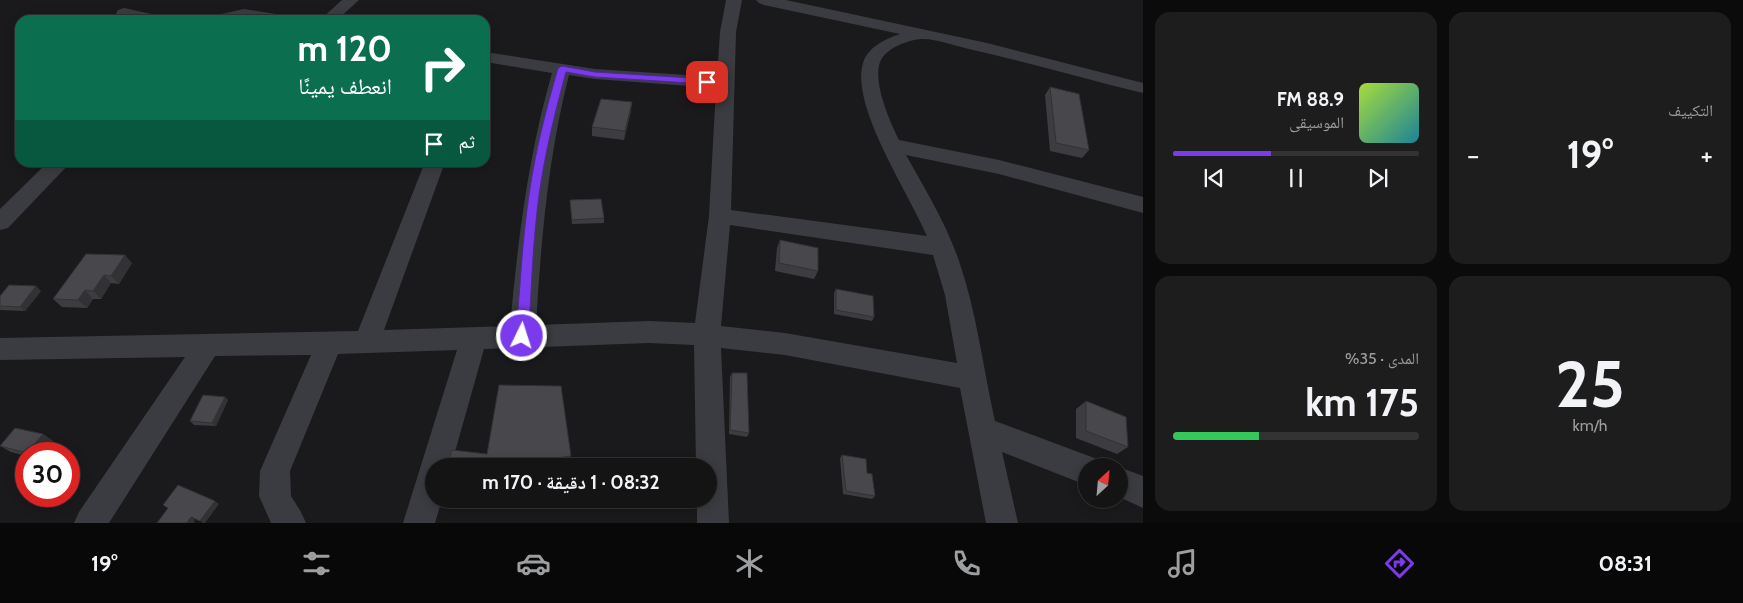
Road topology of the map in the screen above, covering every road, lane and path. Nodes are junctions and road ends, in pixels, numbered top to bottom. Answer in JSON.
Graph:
{"nodes":[{"id":1,"x":139,"y":0,"type":"edge"},
{"id":2,"x":350,"y":0,"type":"edge"},
{"id":3,"x":734,"y":0,"type":"edge"},
{"id":4,"x":764,"y":0,"type":"edge"},
{"id":5,"x":122,"y":15,"type":"edge"},
{"id":6,"x":334,"y":15,"type":"edge"},
{"id":7,"x":920,"y":34,"type":"junction"},
{"id":8,"x":490,"y":58,"type":"edge"},
{"id":9,"x":562,"y":68,"type":"junction"},
{"id":10,"x":726,"y":83,"type":"junction"},
{"id":11,"x":1143,"y":88,"type":"edge"},
{"id":12,"x":891,"y":145,"type":"junction"},
{"id":13,"x":56,"y":167,"type":"edge"},
{"id":14,"x":434,"y":167,"type":"edge"},
{"id":15,"x":1143,"y":205,"type":"edge"},
{"id":16,"x":720,"y":216,"type":"junction"},
{"id":17,"x":0,"y":222,"type":"edge"},
{"id":18,"x":942,"y":247,"type":"junction"},
{"id":19,"x":707,"y":335,"type":"junction"},
{"id":20,"x":522,"y":336,"type":"junction"},
{"id":21,"x":474,"y":338,"type":"junction"},
{"id":22,"x":366,"y":341,"type":"junction"},
{"id":23,"x":328,"y":343,"type":"junction"},
{"id":24,"x":207,"y":346,"type":"junction"},
{"id":25,"x":0,"y":350,"type":"edge"},
{"id":26,"x":973,"y":378,"type":"junction"},
{"id":27,"x":982,"y":430,"type":"junction"},
{"id":28,"x":438,"y":458,"type":"edge"},
{"id":29,"x":1078,"y":467,"type":"edge"},
{"id":30,"x":1128,"y":486,"type":"edge"},
{"id":31,"x":1143,"y":492,"type":"edge"},
{"id":32,"x":425,"y":503,"type":"edge"},
{"id":33,"x":90,"y":523,"type":"edge"},
{"id":34,"x":290,"y":523,"type":"edge"},
{"id":35,"x":419,"y":523,"type":"edge"},
{"id":36,"x":713,"y":523,"type":"edge"},
{"id":37,"x":1002,"y":523,"type":"edge"}],
"edges":[{"from":1,"to":5,"type":"street"},
{"from":2,"to":6,"type":"street"},
{"from":3,"to":10,"type":"street"},
{"from":4,"to":7,"type":"street"},
{"from":7,"to":11,"type":"street"},
{"from":7,"to":12,"type":"street"},
{"from":8,"to":9,"type":"street"},
{"from":9,"to":10,"type":"street"},
{"from":9,"to":20,"type":"street"},
{"from":10,"to":16,"type":"street"},
{"from":12,"to":15,"type":"street"},
{"from":12,"to":18,"type":"street"},
{"from":13,"to":17,"type":"street"},
{"from":14,"to":22,"type":"street"},
{"from":16,"to":18,"type":"street"},
{"from":16,"to":19,"type":"street"},
{"from":18,"to":26,"type":"street"},
{"from":19,"to":20,"type":"street"},
{"from":19,"to":26,"type":"street"},
{"from":19,"to":36,"type":"street"},
{"from":20,"to":21,"type":"street"},
{"from":21,"to":22,"type":"street"},
{"from":21,"to":28,"type":"street"},
{"from":22,"to":23,"type":"street"},
{"from":23,"to":24,"type":"street"},
{"from":23,"to":34,"type":"street"},
{"from":24,"to":25,"type":"street"},
{"from":24,"to":33,"type":"street"},
{"from":26,"to":27,"type":"street"},
{"from":27,"to":29,"type":"street"},
{"from":27,"to":37,"type":"street"},
{"from":30,"to":31,"type":"street"},
{"from":32,"to":35,"type":"street"}]}
